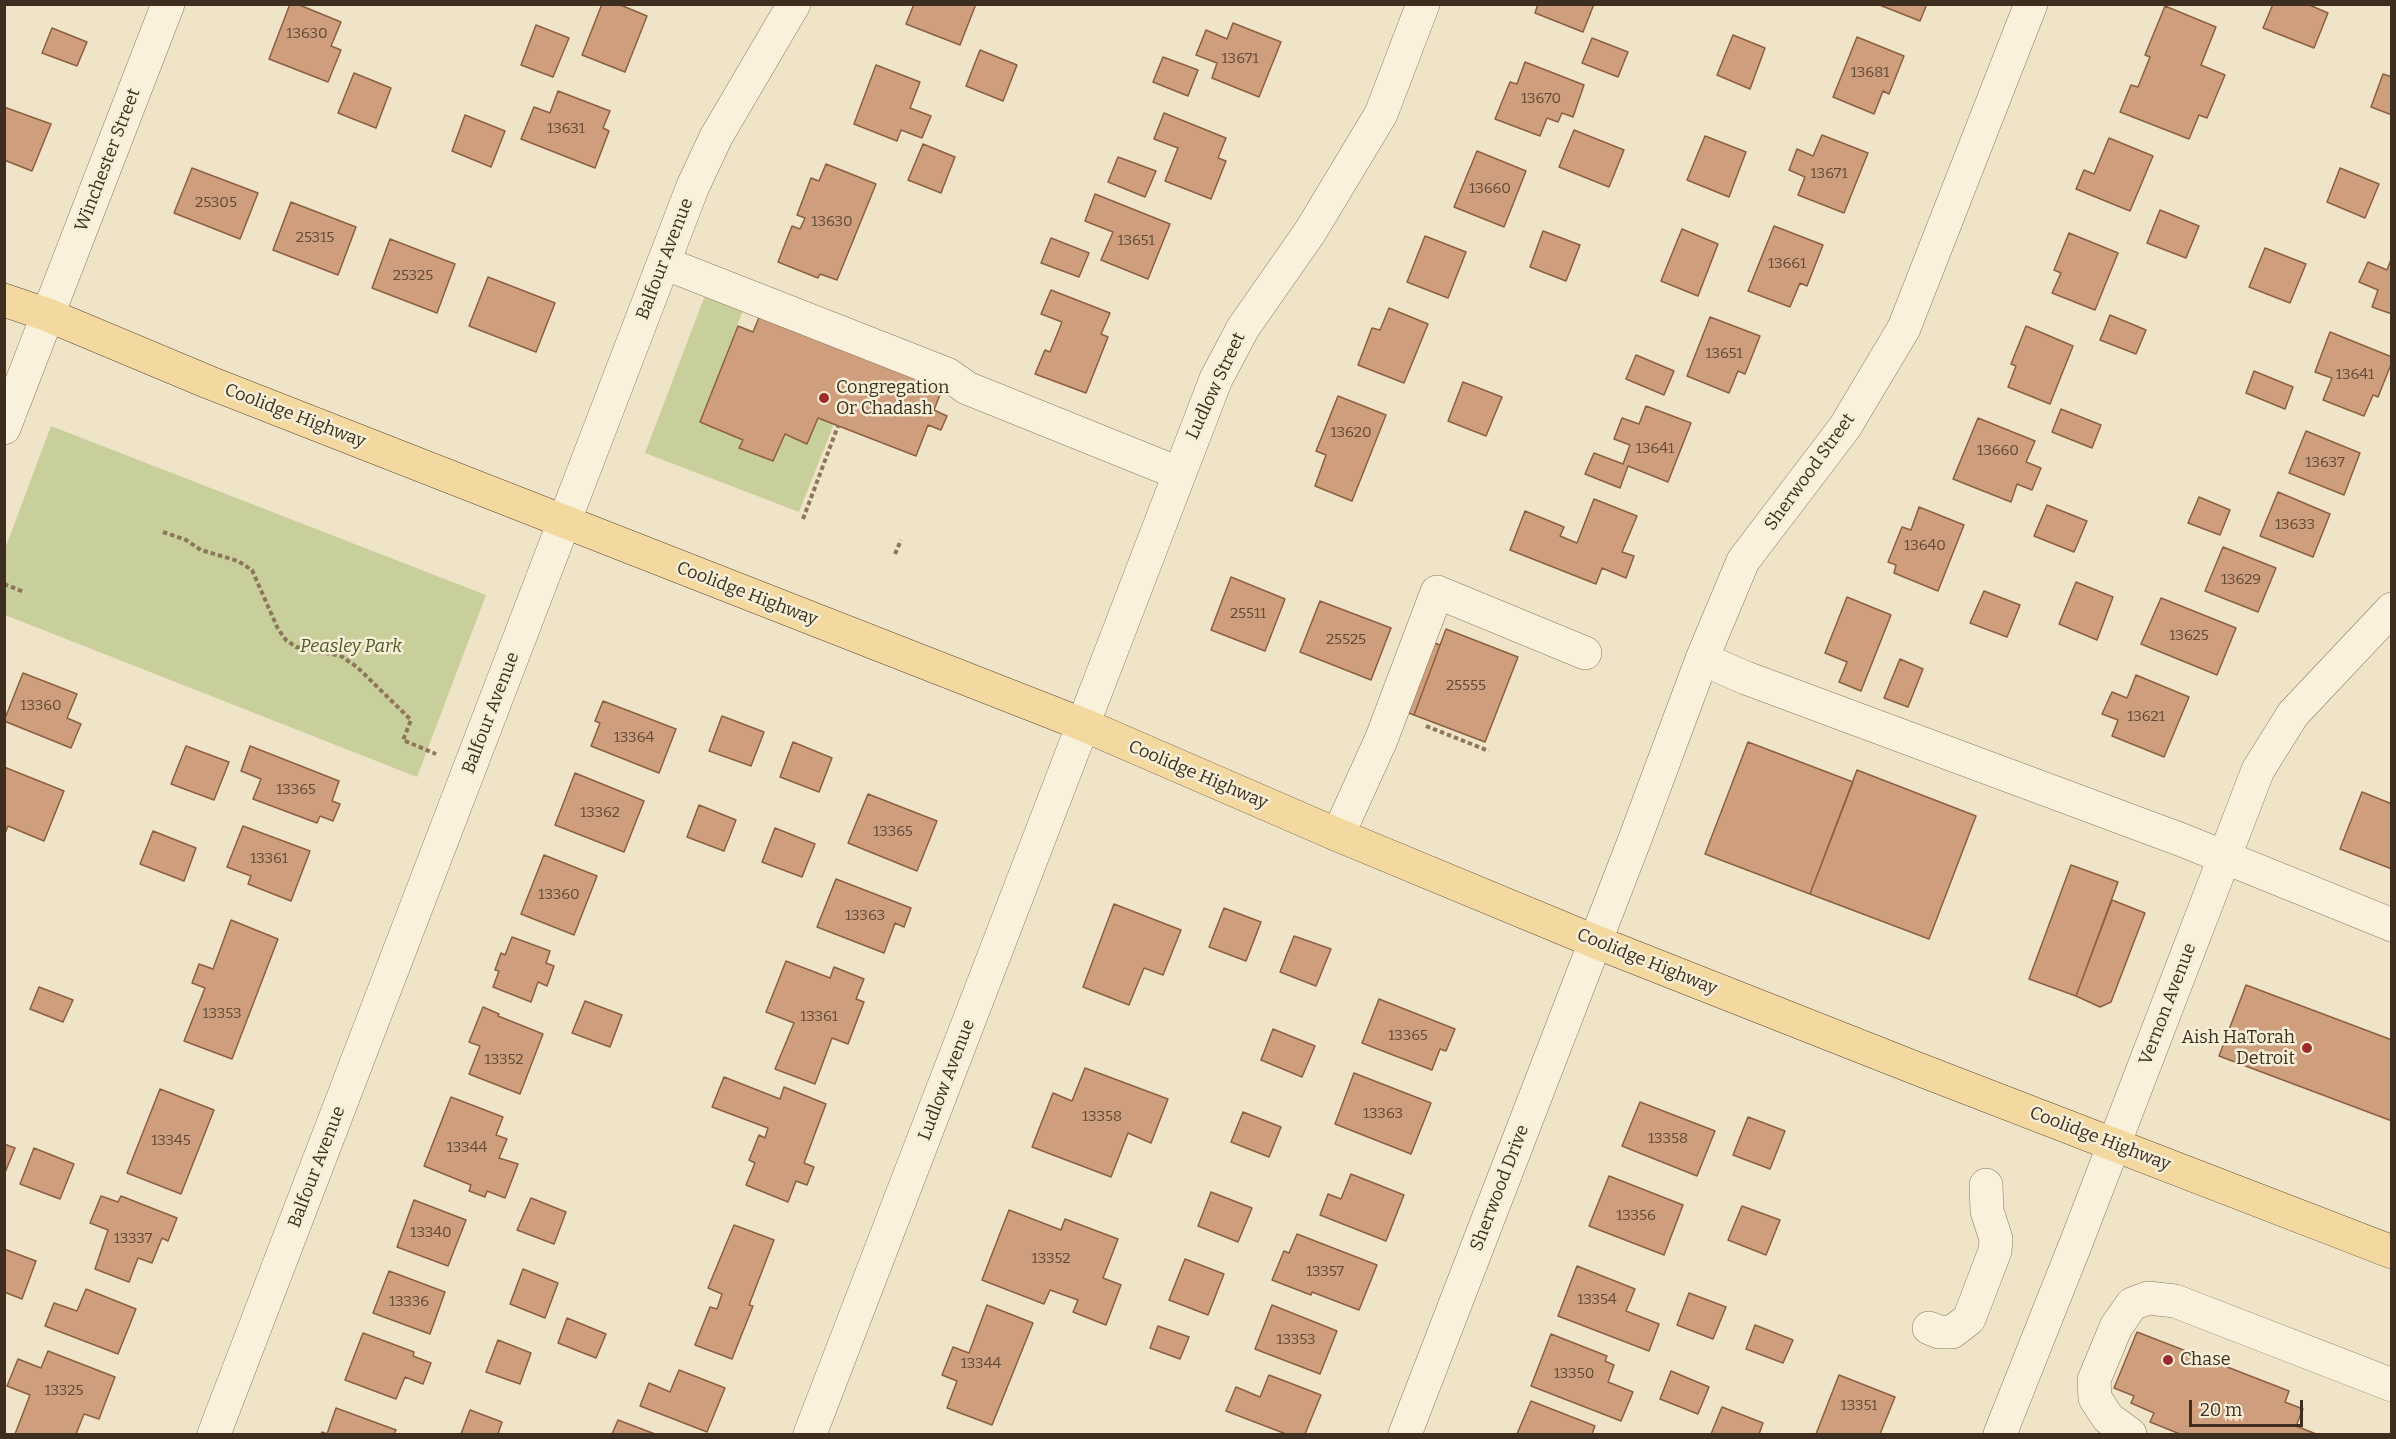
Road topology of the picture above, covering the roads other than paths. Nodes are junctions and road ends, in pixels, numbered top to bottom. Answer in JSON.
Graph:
{"nodes":[{"id":1,"x":168,"y":4,"type":"edge"},
{"id":2,"x":794,"y":4,"type":"edge"},
{"id":3,"x":1423,"y":4,"type":"edge"},
{"id":4,"x":2031,"y":4,"type":"edge"},
{"id":5,"x":664,"y":263,"type":"junction"},
{"id":6,"x":4,"y":300,"type":"edge"},
{"id":7,"x":48,"y":315,"type":"junction"},
{"id":8,"x":4,"y":428,"type":"edge"},
{"id":9,"x":1178,"y":474,"type":"junction"},
{"id":10,"x":564,"y":522,"type":"junction"},
{"id":11,"x":2391,"y":609,"type":"edge"},
{"id":12,"x":1585,"y":653,"type":"dead end"},
{"id":13,"x":1702,"y":659,"type":"junction"},
{"id":14,"x":1084,"y":725,"type":"junction"},
{"id":15,"x":1338,"y":836,"type":"junction"},
{"id":16,"x":2223,"y":858,"type":"junction"},
{"id":17,"x":2391,"y":925,"type":"edge"},
{"id":18,"x":1596,"y":942,"type":"junction"},
{"id":19,"x":2114,"y":1144,"type":"junction"},
{"id":20,"x":1986,"y":1185,"type":"dead end"},
{"id":21,"x":2391,"y":1252,"type":"edge"},
{"id":22,"x":1929,"y":1328,"type":"dead end"},
{"id":23,"x":2391,"y":1386,"type":"edge"},
{"id":24,"x":214,"y":1434,"type":"edge"},
{"id":25,"x":810,"y":1434,"type":"edge"},
{"id":26,"x":1405,"y":1434,"type":"edge"},
{"id":27,"x":2000,"y":1434,"type":"edge"},
{"id":28,"x":2130,"y":1434,"type":"edge"}],
"edges":[{"from":1,"to":7,"type":"street","name":"Winchester Street"},
{"from":2,"to":5,"type":"street","name":"Balfour Avenue"},
{"from":3,"to":9,"type":"street","name":"Ludlow Street"},
{"from":4,"to":13,"type":"street","name":"Sherwood Street"},
{"from":5,"to":9,"type":"street"},
{"from":5,"to":10,"type":"street","name":"Balfour Avenue"},
{"from":6,"to":7,"type":"main road","name":"Coolidge Highway"},
{"from":7,"to":8,"type":"street","name":"Winchester Street"},
{"from":7,"to":10,"type":"main road","name":"Coolidge Highway"},
{"from":9,"to":14,"type":"street","name":"Ludlow Street"},
{"from":10,"to":14,"type":"main road","name":"Coolidge Highway"},
{"from":10,"to":24,"type":"street","name":"Balfour Avenue"},
{"from":11,"to":16,"type":"street","name":"Vernon Avenue"},
{"from":12,"to":15,"type":"street"},
{"from":13,"to":16,"type":"street"},
{"from":13,"to":18,"type":"street","name":"Sherwood Street"},
{"from":14,"to":15,"type":"main road","name":"Coolidge Highway"},
{"from":14,"to":25,"type":"street","name":"Ludlow Avenue"},
{"from":15,"to":18,"type":"main road","name":"Coolidge Highway"},
{"from":16,"to":17,"type":"street"},
{"from":16,"to":19,"type":"street","name":"Vernon Avenue"},
{"from":18,"to":19,"type":"main road","name":"Coolidge Highway"},
{"from":18,"to":26,"type":"street","name":"Sherwood Drive"},
{"from":19,"to":21,"type":"main road","name":"Coolidge Highway"},
{"from":19,"to":27,"type":"street","name":"Vernon Avenue"},
{"from":20,"to":22,"type":"street"},
{"from":23,"to":28,"type":"street"}]}
